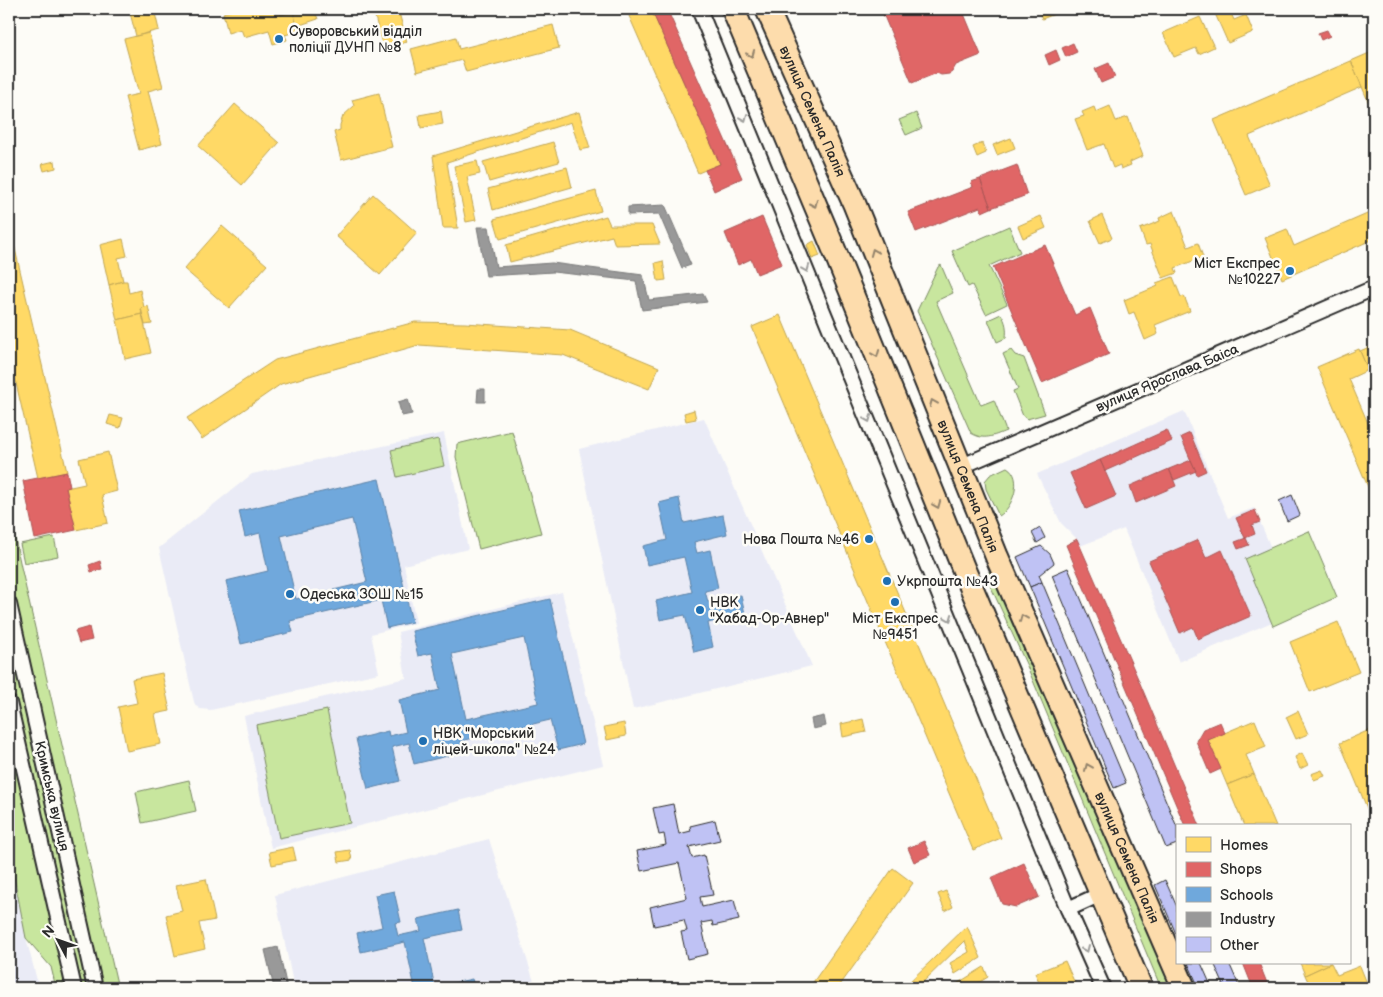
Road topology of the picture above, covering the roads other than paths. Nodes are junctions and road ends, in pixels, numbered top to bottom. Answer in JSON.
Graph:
{"nodes":[{"id":1,"x":699,"y":9,"type":"edge"},
{"id":2,"x":733,"y":9,"type":"edge"},
{"id":3,"x":767,"y":9,"type":"edge"},
{"id":4,"x":1374,"y":288,"type":"edge"},
{"id":5,"x":960,"y":467,"type":"junction"},
{"id":6,"x":997,"y":558,"type":"junction"},
{"id":7,"x":964,"y":570,"type":"junction"},
{"id":8,"x":9,"y":604,"type":"edge"},
{"id":9,"x":9,"y":703,"type":"edge"},
{"id":10,"x":1101,"y":894,"type":"junction"},
{"id":11,"x":1068,"y":909,"type":"junction"},
{"id":12,"x":74,"y":988,"type":"edge"},
{"id":13,"x":95,"y":988,"type":"edge"},
{"id":14,"x":1103,"y":988,"type":"edge"},
{"id":15,"x":1141,"y":988,"type":"edge"},
{"id":16,"x":1184,"y":988,"type":"edge"}],
"edges":[{"from":1,"to":11,"type":"street","one_way":true},
{"from":2,"to":7,"type":"main road","one_way":true},
{"from":5,"to":3,"type":"main road","name":"вулиця Семена Палія","one_way":true},
{"from":4,"to":5,"type":"street","name":"вулиця Ярослава Баіса"},
{"from":5,"to":6,"type":"main road","name":"вулиця Семена Палія"},
{"from":6,"to":7,"type":"main road"},
{"from":16,"to":6,"type":"main road","name":"вулиця Семена Палія","one_way":true},
{"from":7,"to":10,"type":"main road"},
{"from":8,"to":13,"type":"street","name":"Кримська вулиця"},
{"from":9,"to":12,"type":"street","name":"Кримська вулиця"},
{"from":10,"to":11,"type":"street"},
{"from":10,"to":15,"type":"main road"},
{"from":11,"to":14,"type":"street","one_way":true}]}
